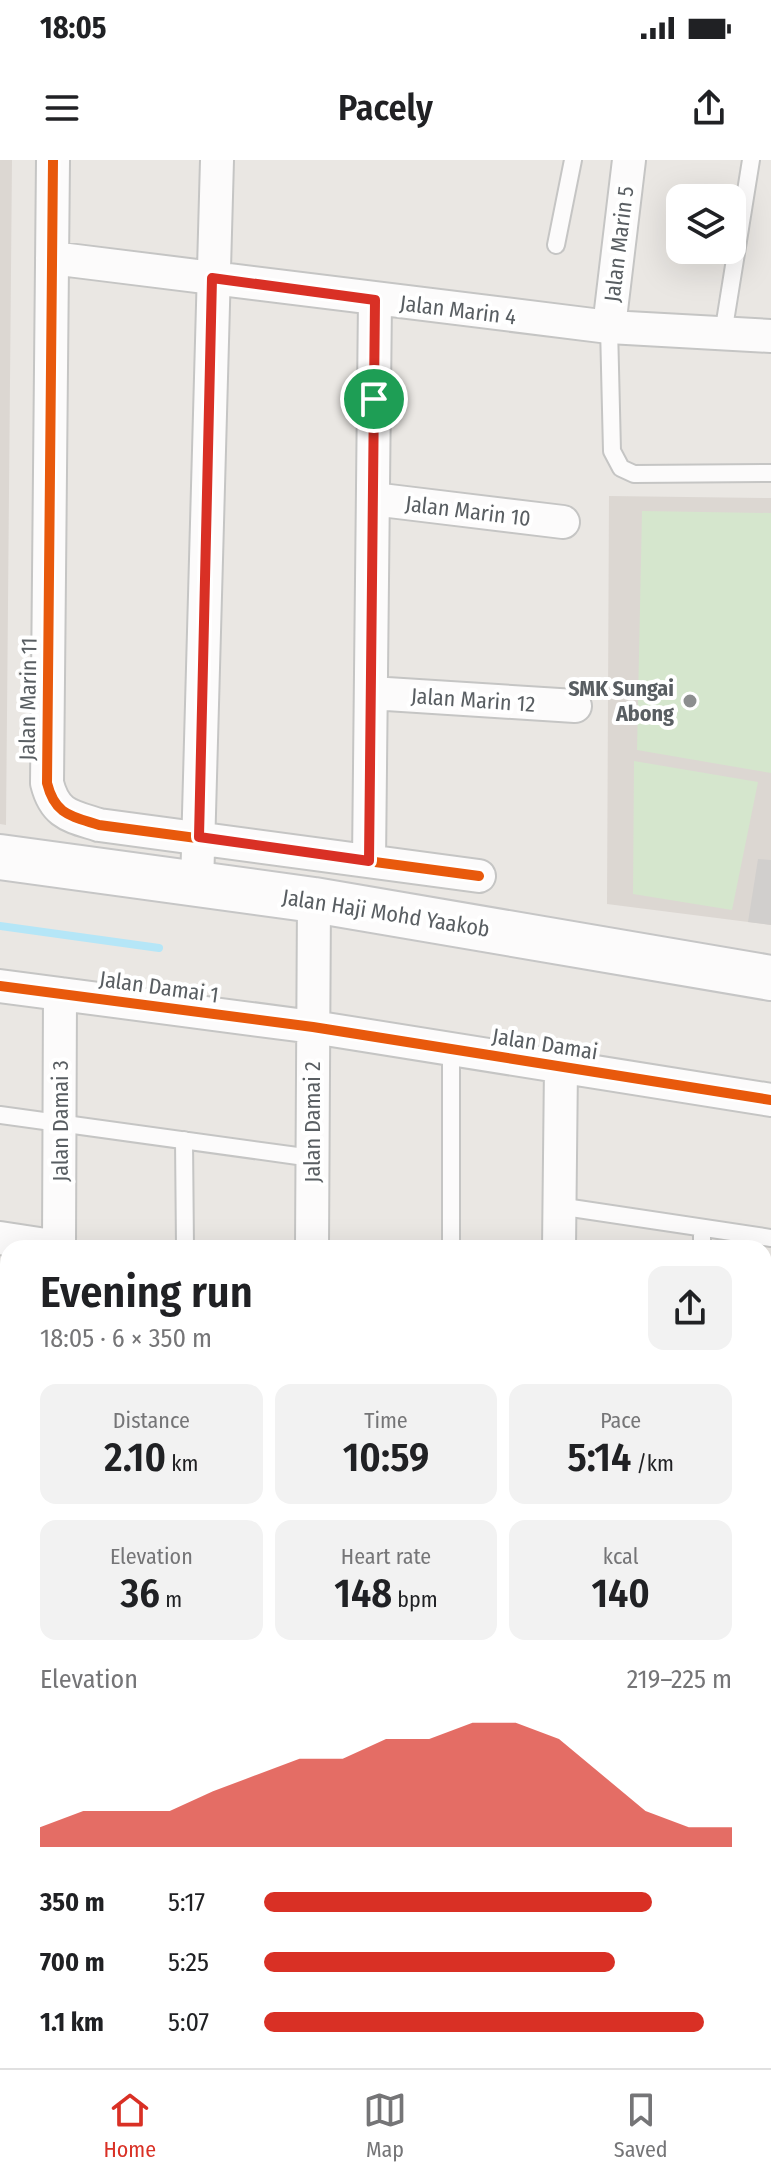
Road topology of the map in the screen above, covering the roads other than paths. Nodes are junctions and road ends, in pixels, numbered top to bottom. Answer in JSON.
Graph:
{"nodes":[{"id":1,"x":53,"y":160,"type":"edge"},
{"id":2,"x":217,"y":160,"type":"edge"},
{"id":3,"x":573,"y":160,"type":"edge"},
{"id":4,"x":629,"y":160,"type":"edge"},
{"id":5,"x":751,"y":160,"type":"edge"},
{"id":6,"x":556,"y":245,"type":"dead end"},
{"id":7,"x":52,"y":258,"type":"junction"},
{"id":8,"x":212,"y":278,"type":"junction"},
{"id":9,"x":375,"y":300,"type":"junction"},
{"id":10,"x":609,"y":327,"type":"junction"},
{"id":11,"x":723,"y":334,"type":"junction"},
{"id":12,"x":771,"y":336,"type":"edge"},
{"id":13,"x":771,"y":473,"type":"edge"},
{"id":14,"x":373,"y":499,"type":"junction"},
{"id":15,"x":563,"y":522,"type":"dead end"},
{"id":16,"x":371,"y":693,"type":"junction"},
{"id":17,"x":575,"y":706,"type":"dead end"},
{"id":18,"x":199,"y":837,"type":"junction"},
{"id":19,"x":0,"y":857,"type":"edge"},
{"id":20,"x":369,"y":861,"type":"junction"},
{"id":21,"x":479,"y":876,"type":"dead end"},
{"id":22,"x":197,"y":886,"type":"junction"},
{"id":23,"x":314,"y":900,"type":"junction"},
{"id":24,"x":771,"y":978,"type":"edge"},
{"id":25,"x":0,"y":986,"type":"edge"},
{"id":26,"x":60,"y":994,"type":"junction"},
{"id":27,"x":312,"y":1014,"type":"junction"},
{"id":28,"x":451,"y":1049,"type":"junction"},
{"id":29,"x":561,"y":1066,"type":"junction"},
{"id":30,"x":771,"y":1100,"type":"edge"},
{"id":31,"x":0,"y":1115,"type":"edge"},
{"id":32,"x":60,"y":1123,"type":"junction"},
{"id":33,"x":184,"y":1140,"type":"junction"},
{"id":34,"x":312,"y":1158,"type":"junction"},
{"id":35,"x":558,"y":1206,"type":"junction"},
{"id":36,"x":702,"y":1228,"type":"junction"},
{"id":37,"x":771,"y":1238,"type":"edge"},
{"id":38,"x":59,"y":1240,"type":"edge"},
{"id":39,"x":185,"y":1240,"type":"edge"},
{"id":40,"x":312,"y":1240,"type":"edge"},
{"id":41,"x":451,"y":1240,"type":"edge"},
{"id":42,"x":559,"y":1240,"type":"edge"},
{"id":43,"x":702,"y":1240,"type":"edge"}],
"edges":[{"from":1,"to":7,"type":"street","name":"Jalan Marin 11"},
{"from":2,"to":8,"type":"street"},
{"from":3,"to":6,"type":"lane"},
{"from":4,"to":10,"type":"street","name":"Jalan Marin 5"},
{"from":5,"to":11,"type":"lane"},
{"from":7,"to":8,"type":"street","name":"Jalan Marin 4"},
{"from":7,"to":18,"type":"street","name":"Jalan Marin 11"},
{"from":8,"to":9,"type":"street","name":"Jalan Marin 4"},
{"from":8,"to":18,"type":"street"},
{"from":9,"to":10,"type":"street","name":"Jalan Marin 4"},
{"from":9,"to":14,"type":"street"},
{"from":10,"to":11,"type":"street","name":"Jalan Marin 4"},
{"from":10,"to":13,"type":"lane"},
{"from":11,"to":12,"type":"street","name":"Jalan Marin 4"},
{"from":14,"to":15,"type":"street","name":"Jalan Marin 10"},
{"from":14,"to":16,"type":"street"},
{"from":16,"to":17,"type":"street","name":"Jalan Marin 12"},
{"from":16,"to":20,"type":"street"},
{"from":18,"to":20,"type":"street","name":"Jalan Marin 11"},
{"from":18,"to":22,"type":"street"},
{"from":19,"to":22,"type":"street","name":"Jalan Haji Mohd Yaakob"},
{"from":20,"to":21,"type":"street","name":"Jalan Marin 11"},
{"from":22,"to":23,"type":"street","name":"Jalan Haji Mohd Yaakob"},
{"from":23,"to":24,"type":"street","name":"Jalan Haji Mohd Yaakob"},
{"from":23,"to":27,"type":"street","name":"Jalan Damai 2"},
{"from":25,"to":26,"type":"street","name":"Jalan Damai 1"},
{"from":26,"to":27,"type":"street","name":"Jalan Damai 1"},
{"from":26,"to":32,"type":"street","name":"Jalan Damai 3"},
{"from":27,"to":28,"type":"street","name":"Jalan Damai"},
{"from":27,"to":34,"type":"street","name":"Jalan Damai 2"},
{"from":28,"to":29,"type":"street","name":"Jalan Damai"},
{"from":28,"to":41,"type":"lane"},
{"from":29,"to":30,"type":"street","name":"Jalan Damai"},
{"from":29,"to":35,"type":"street"},
{"from":31,"to":32,"type":"lane"},
{"from":32,"to":33,"type":"lane"},
{"from":32,"to":38,"type":"street","name":"Jalan Damai 3"},
{"from":33,"to":34,"type":"lane"},
{"from":33,"to":39,"type":"lane"},
{"from":34,"to":40,"type":"street","name":"Jalan Damai 2"},
{"from":35,"to":36,"type":"lane"},
{"from":35,"to":42,"type":"street"},
{"from":36,"to":37,"type":"lane"},
{"from":36,"to":43,"type":"lane"}]}
